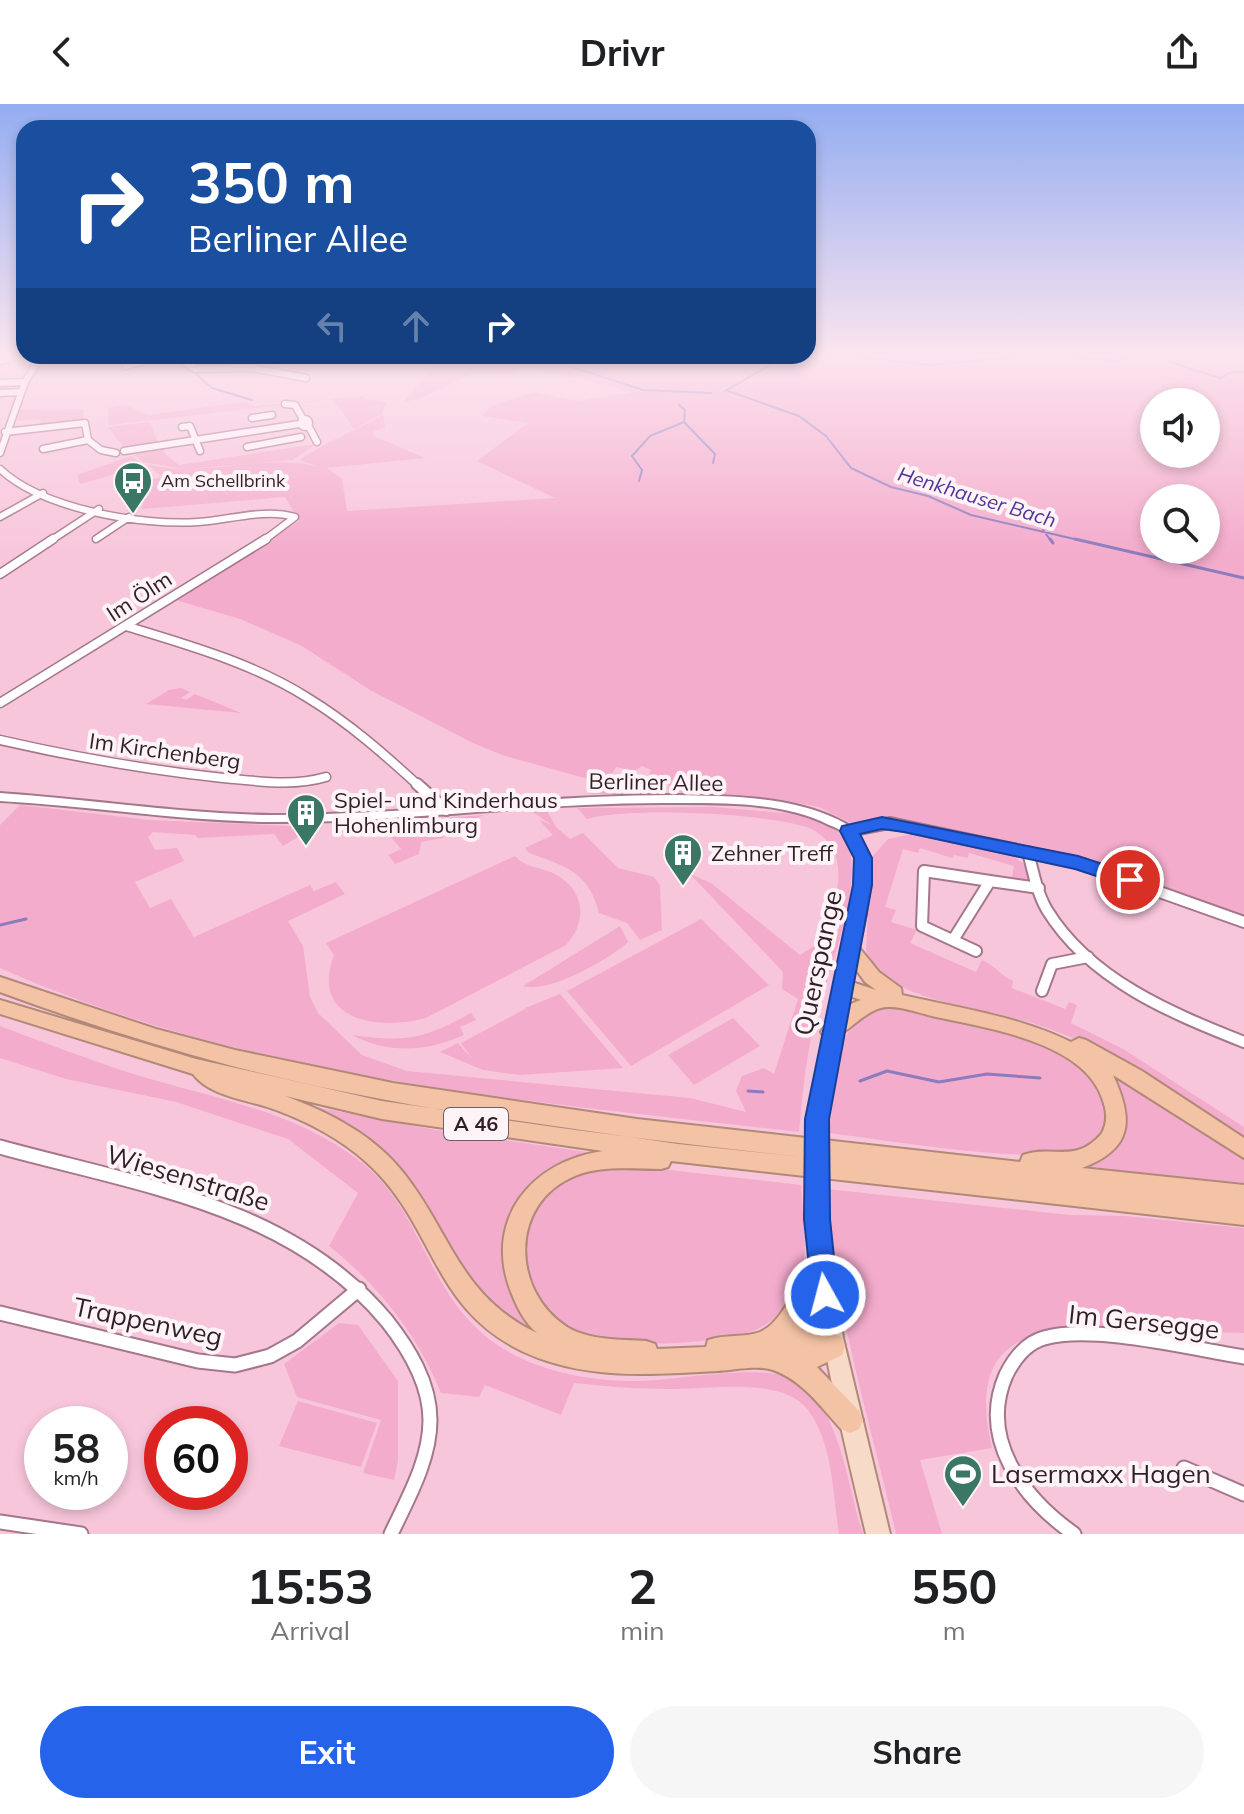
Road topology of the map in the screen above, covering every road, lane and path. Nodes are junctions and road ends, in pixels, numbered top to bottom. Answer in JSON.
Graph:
{"nodes":[{"id":1,"x":10,"y":421,"type":"edge"},
{"id":2,"x":264,"y":421,"type":"edge"},
{"id":3,"x":303,"y":423,"type":"joint"},
{"id":4,"x":200,"y":424,"type":"dead end"},
{"id":5,"x":190,"y":426,"type":"junction"},
{"id":6,"x":182,"y":427,"type":"dead end"},
{"id":7,"x":268,"y":429,"type":"junction"},
{"id":8,"x":5,"y":432,"type":"junction"},
{"id":9,"x":301,"y":437,"type":"dead end"},
{"id":10,"x":195,"y":439,"type":"junction"},
{"id":11,"x":88,"y":440,"type":"junction"},
{"id":12,"x":275,"y":442,"type":"junction"},
{"id":13,"x":317,"y":442,"type":"dead end"},
{"id":14,"x":247,"y":447,"type":"dead end"},
{"id":15,"x":43,"y":449,"type":"dead end"},
{"id":16,"x":0,"y":451,"type":"edge"},
{"id":17,"x":200,"y":451,"type":"dead end"},
{"id":18,"x":0,"y":469,"type":"edge"},
{"id":19,"x":3,"y":479,"type":"edge"},
{"id":20,"x":43,"y":493,"type":"junction"},
{"id":21,"x":99,"y":509,"type":"junction"},
{"id":22,"x":0,"y":517,"type":"edge"},
{"id":23,"x":129,"y":517,"type":"junction"},
{"id":24,"x":96,"y":539,"type":"dead end"},
{"id":25,"x":0,"y":574,"type":"edge"},
{"id":26,"x":126,"y":626,"type":"junction"},
{"id":27,"x":0,"y":703,"type":"edge"},
{"id":28,"x":0,"y":740,"type":"edge"},
{"id":29,"x":326,"y":777,"type":"dead end"},
{"id":30,"x":0,"y":797,"type":"edge"},
{"id":31,"x":446,"y":810,"type":"junction"},
{"id":32,"x":849,"y":831,"type":"junction"},
{"id":33,"x":1028,"y":852,"type":"junction"},
{"id":34,"x":990,"y":881,"type":"junction"},
{"id":35,"x":1039,"y":888,"type":"junction"},
{"id":36,"x":1244,"y":922,"type":"edge"},
{"id":37,"x":953,"y":940,"type":"junction"},
{"id":38,"x":851,"y":950,"type":"junction"},
{"id":39,"x":976,"y":951,"type":"dead end"},
{"id":40,"x":1088,"y":957,"type":"junction"},
{"id":41,"x":0,"y":984,"type":"edge"},
{"id":42,"x":843,"y":986,"type":"junction"},
{"id":43,"x":1042,"y":991,"type":"dead end"},
{"id":44,"x":892,"y":997,"type":"junction"},
{"id":45,"x":0,"y":1007,"type":"edge"},
{"id":46,"x":831,"y":1032,"type":"junction"},
{"id":47,"x":1244,"y":1042,"type":"edge"},
{"id":48,"x":196,"y":1067,"type":"junction"},
{"id":49,"x":0,"y":1147,"type":"edge"},
{"id":50,"x":1244,"y":1149,"type":"edge"},
{"id":51,"x":760,"y":1162,"type":"junction"},
{"id":52,"x":943,"y":1163,"type":"junction"},
{"id":53,"x":1244,"y":1195,"type":"edge"},
{"id":54,"x":1244,"y":1215,"type":"edge"},
{"id":55,"x":821,"y":1270,"type":"junction"},
{"id":56,"x":359,"y":1289,"type":"junction"},
{"id":57,"x":0,"y":1313,"type":"edge"},
{"id":58,"x":833,"y":1346,"type":"junction"},
{"id":59,"x":769,"y":1351,"type":"junction"},
{"id":60,"x":1244,"y":1357,"type":"edge"},
{"id":61,"x":850,"y":1420,"type":"junction"},
{"id":62,"x":1184,"y":1468,"type":"dead end"},
{"id":63,"x":1244,"y":1494,"type":"edge"},
{"id":64,"x":0,"y":1522,"type":"edge"},
{"id":65,"x":81,"y":1534,"type":"edge"},
{"id":66,"x":391,"y":1534,"type":"edge"},
{"id":67,"x":878,"y":1534,"type":"edge"},
{"id":68,"x":1074,"y":1534,"type":"edge"}],
"edges":[{"from":1,"to":8,"type":"street"},
{"from":2,"to":7,"type":"street"},
{"from":3,"to":7,"type":"street"},
{"from":3,"to":13,"type":"street"},
{"from":4,"to":5,"type":"street"},
{"from":5,"to":6,"type":"street"},
{"from":5,"to":10,"type":"street"},
{"from":7,"to":10,"type":"street"},
{"from":7,"to":12,"type":"street"},
{"from":8,"to":11,"type":"street"},
{"from":8,"to":16,"type":"street"},
{"from":9,"to":12,"type":"street"},
{"from":10,"to":11,"type":"street"},
{"from":10,"to":17,"type":"street"},
{"from":11,"to":15,"type":"street"},
{"from":12,"to":14,"type":"street"},
{"from":18,"to":19,"type":"street"},
{"from":19,"to":20,"type":"street"},
{"from":20,"to":21,"type":"street"},
{"from":20,"to":22,"type":"street"},
{"from":21,"to":23,"type":"street"},
{"from":21,"to":25,"type":"street"},
{"from":23,"to":24,"type":"street"},
{"from":23,"to":26,"type":"street","name":"Im Ölm"},
{"from":26,"to":27,"type":"street","name":"Im Ölm"},
{"from":26,"to":31,"type":"street"},
{"from":28,"to":29,"type":"street","name":"Im Kirchenberg"},
{"from":30,"to":31,"type":"street","name":"Berliner Allee"},
{"from":31,"to":32,"type":"street","name":"Berliner Allee"},
{"from":32,"to":33,"type":"street"},
{"from":32,"to":38,"type":"street","name":"Querspange"},
{"from":33,"to":35,"type":"street"},
{"from":33,"to":36,"type":"street"},
{"from":34,"to":35,"type":"street"},
{"from":34,"to":37,"type":"street"},
{"from":34,"to":37,"type":"street"},
{"from":35,"to":40,"type":"street"},
{"from":37,"to":39,"type":"street"},
{"from":38,"to":42,"type":"street","name":"Querspange"},
{"from":38,"to":44,"type":"highway"},
{"from":40,"to":43,"type":"street"},
{"from":40,"to":47,"type":"street"},
{"from":41,"to":52,"type":"highway","number":"A 46"},
{"from":42,"to":44,"type":"highway"},
{"from":42,"to":46,"type":"main road","name":"Querspange"},
{"from":44,"to":46,"type":"highway"},
{"from":44,"to":50,"type":"highway"},
{"from":44,"to":52,"type":"highway"},
{"from":45,"to":48,"type":"highway","number":"A 46"},
{"from":46,"to":55,"type":"main road","name":"Querspange","bridge":true},
{"from":48,"to":51,"type":"highway","number":"A 46"},
{"from":48,"to":59,"type":"highway"},
{"from":49,"to":56,"type":"street","name":"Wiesenstraße"},
{"from":51,"to":54,"type":"highway","number":"A 46"},
{"from":51,"to":59,"type":"highway"},
{"from":52,"to":53,"type":"highway","number":"A 46"},
{"from":55,"to":58,"type":"main road","name":"Querspange"},
{"from":55,"to":59,"type":"highway"},
{"from":56,"to":57,"type":"street","name":"Trappenweg"},
{"from":56,"to":66,"type":"street","name":"Wiesenstraße"},
{"from":58,"to":59,"type":"highway"},
{"from":58,"to":61,"type":"main road","name":"Querspange"},
{"from":59,"to":61,"type":"highway"},
{"from":60,"to":68,"type":"street","name":"Im Gersegge"},
{"from":61,"to":67,"type":"main road","name":"Querspange"},
{"from":62,"to":63,"type":"street"},
{"from":64,"to":65,"type":"street"}]}
